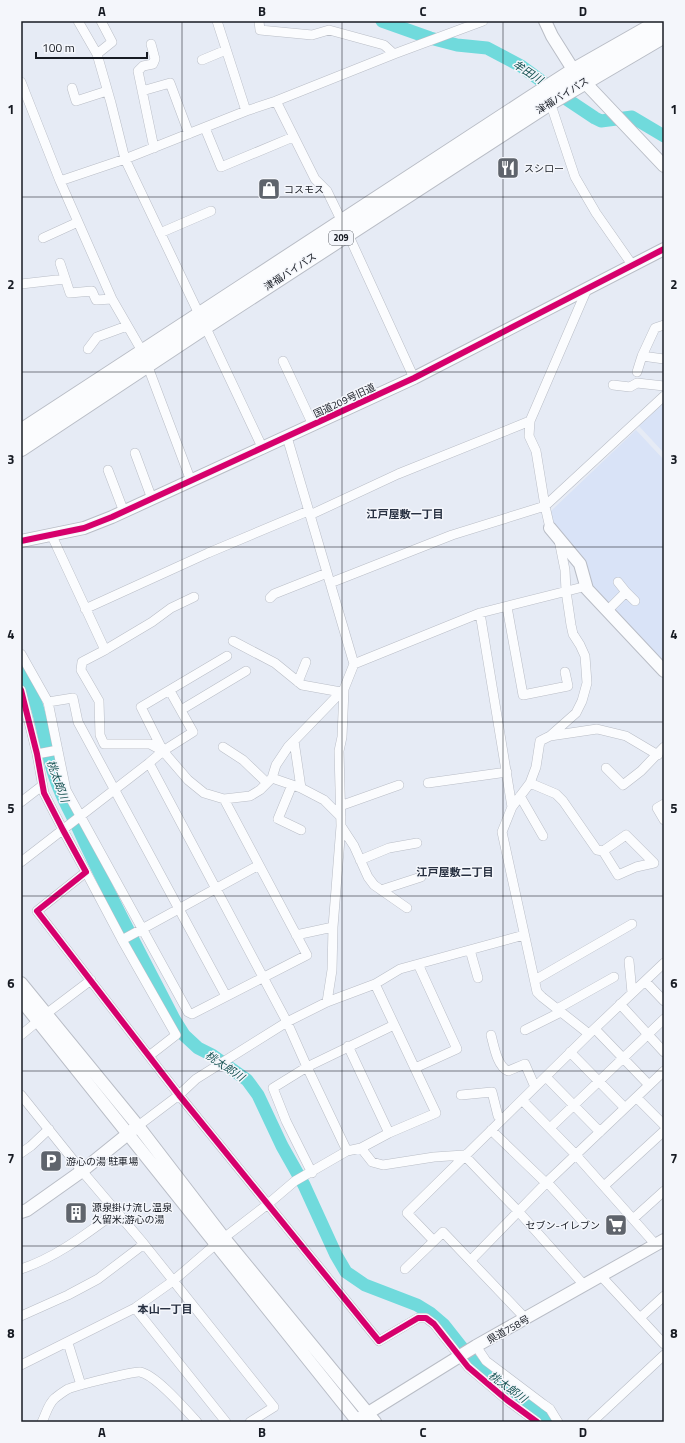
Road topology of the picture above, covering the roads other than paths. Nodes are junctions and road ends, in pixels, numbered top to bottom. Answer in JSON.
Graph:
{"nodes":[{"id":1,"x":78,"y":21,"type":"edge"},
{"id":2,"x":112,"y":21,"type":"edge"},
{"id":3,"x":217,"y":21,"type":"edge"},
{"id":4,"x":259,"y":21,"type":"edge"},
{"id":5,"x":480,"y":21,"type":"edge"},
{"id":6,"x":545,"y":21,"type":"edge"},
{"id":7,"x":661,"y":21,"type":"edge"},
{"id":8,"x":102,"y":24,"type":"edge"},
{"id":9,"x":664,"y":35,"type":"edge"},
{"id":10,"x":151,"y":44,"type":"dead end"},
{"id":11,"x":226,"y":50,"type":"junction"},
{"id":12,"x":97,"y":54,"type":"junction"},
{"id":13,"x":394,"y":54,"type":"junction"},
{"id":14,"x":202,"y":60,"type":"dead end"},
{"id":15,"x":579,"y":76,"type":"junction"},
{"id":16,"x":21,"y":82,"type":"edge"},
{"id":17,"x":72,"y":88,"type":"dead end"},
{"id":18,"x":107,"y":91,"type":"junction"},
{"id":19,"x":142,"y":91,"type":"junction"},
{"id":20,"x":276,"y":101,"type":"junction"},
{"id":21,"x":550,"y":102,"type":"junction"},
{"id":22,"x":246,"y":112,"type":"junction"},
{"id":23,"x":205,"y":128,"type":"junction"},
{"id":24,"x":189,"y":134,"type":"junction"},
{"id":25,"x":293,"y":137,"type":"junction"},
{"id":26,"x":154,"y":148,"type":"junction"},
{"id":27,"x":125,"y":159,"type":"junction"},
{"id":28,"x":664,"y":166,"type":"edge"},
{"id":29,"x":60,"y":181,"type":"junction"},
{"id":30,"x":211,"y":211,"type":"dead end"},
{"id":31,"x":78,"y":222,"type":"junction"},
{"id":32,"x":345,"y":227,"type":"junction"},
{"id":33,"x":160,"y":233,"type":"junction"},
{"id":34,"x":43,"y":238,"type":"dead end"},
{"id":35,"x":664,"y":249,"type":"edge"},
{"id":36,"x":60,"y":263,"type":"dead end"},
{"id":37,"x":634,"y":266,"type":"junction"},
{"id":38,"x":65,"y":279,"type":"junction"},
{"id":39,"x":21,"y":284,"type":"edge"},
{"id":40,"x":587,"y":289,"type":"junction"},
{"id":41,"x":112,"y":299,"type":"junction"},
{"id":42,"x":202,"y":320,"type":"junction"},
{"id":43,"x":664,"y":324,"type":"edge"},
{"id":44,"x":127,"y":326,"type":"junction"},
{"id":45,"x":88,"y":349,"type":"dead end"},
{"id":46,"x":642,"y":356,"type":"junction"},
{"id":47,"x":145,"y":358,"type":"junction"},
{"id":48,"x":664,"y":359,"type":"edge"},
{"id":49,"x":283,"y":361,"type":"dead end"},
{"id":50,"x":637,"y":372,"type":"dead end"},
{"id":51,"x":414,"y":378,"type":"junction"},
{"id":52,"x":613,"y":385,"type":"dead end"},
{"id":53,"x":664,"y":386,"type":"edge"},
{"id":54,"x":664,"y":396,"type":"edge"},
{"id":55,"x":530,"y":421,"type":"junction"},
{"id":56,"x":313,"y":425,"type":"junction"},
{"id":57,"x":21,"y":432,"type":"edge"},
{"id":58,"x":287,"y":437,"type":"junction"},
{"id":59,"x":21,"y":448,"type":"edge"},
{"id":60,"x":263,"y":448,"type":"junction"},
{"id":61,"x":135,"y":453,"type":"dead end"},
{"id":62,"x":108,"y":470,"type":"dead end"},
{"id":63,"x":191,"y":481,"type":"junction"},
{"id":64,"x":152,"y":499,"type":"junction"},
{"id":65,"x":545,"y":506,"type":"junction"},
{"id":66,"x":124,"y":512,"type":"junction"},
{"id":67,"x":309,"y":513,"type":"junction"},
{"id":68,"x":550,"y":528,"type":"joint"},
{"id":69,"x":51,"y":534,"type":"junction"},
{"id":70,"x":559,"y":539,"type":"junction"},
{"id":71,"x":21,"y":541,"type":"edge"},
{"id":72,"x":327,"y":573,"type":"junction"},
{"id":73,"x":618,"y":582,"type":"dead end"},
{"id":74,"x":330,"y":583,"type":"junction"},
{"id":75,"x":586,"y":586,"type":"junction"},
{"id":76,"x":566,"y":591,"type":"junction"},
{"id":77,"x":626,"y":592,"type":"junction"},
{"id":78,"x":194,"y":597,"type":"dead end"},
{"id":79,"x":270,"y":598,"type":"dead end"},
{"id":80,"x":635,"y":601,"type":"dead end"},
{"id":81,"x":507,"y":607,"type":"junction"},
{"id":82,"x":85,"y":609,"type":"junction"},
{"id":83,"x":607,"y":610,"type":"junction"},
{"id":84,"x":480,"y":613,"type":"junction"},
{"id":85,"x":233,"y":641,"type":"dead end"},
{"id":86,"x":105,"y":650,"type":"junction"},
{"id":87,"x":21,"y":654,"type":"edge"},
{"id":88,"x":227,"y":656,"type":"dead end"},
{"id":89,"x":306,"y":662,"type":"dead end"},
{"id":90,"x":354,"y":664,"type":"junction"},
{"id":91,"x":664,"y":670,"type":"edge"},
{"id":92,"x":246,"y":671,"type":"dead end"},
{"id":93,"x":565,"y":672,"type":"dead end"},
{"id":94,"x":298,"y":682,"type":"junction"},
{"id":95,"x":21,"y":690,"type":"edge"},
{"id":96,"x":170,"y":691,"type":"junction"},
{"id":97,"x":342,"y":691,"type":"junction"},
{"id":98,"x":48,"y":702,"type":"junction"},
{"id":99,"x":181,"y":710,"type":"junction"},
{"id":100,"x":550,"y":736,"type":"junction"},
{"id":101,"x":294,"y":741,"type":"junction"},
{"id":102,"x":223,"y":747,"type":"dead end"},
{"id":103,"x":664,"y":747,"type":"edge"},
{"id":104,"x":58,"y":750,"type":"junction"},
{"id":105,"x":163,"y":751,"type":"junction"},
{"id":106,"x":37,"y":754,"type":"junction"},
{"id":107,"x":658,"y":755,"type":"junction"},
{"id":108,"x":149,"y":763,"type":"junction"},
{"id":109,"x":606,"y":768,"type":"dead end"},
{"id":110,"x":506,"y":772,"type":"junction"},
{"id":111,"x":269,"y":781,"type":"junction"},
{"id":112,"x":428,"y":783,"type":"dead end"},
{"id":113,"x":530,"y":783,"type":"junction"},
{"id":114,"x":43,"y":785,"type":"junction"},
{"id":115,"x":292,"y":785,"type":"junction"},
{"id":116,"x":399,"y":786,"type":"dead end"},
{"id":117,"x":302,"y":788,"type":"junction"},
{"id":118,"x":114,"y":790,"type":"junction"},
{"id":119,"x":520,"y":796,"type":"junction"},
{"id":120,"x":224,"y":799,"type":"junction"},
{"id":121,"x":21,"y":802,"type":"edge"},
{"id":122,"x":664,"y":804,"type":"edge"},
{"id":123,"x":340,"y":806,"type":"junction"},
{"id":124,"x":512,"y":807,"type":"junction"},
{"id":125,"x":80,"y":817,"type":"junction"},
{"id":126,"x":664,"y":820,"type":"edge"},
{"id":127,"x":341,"y":822,"type":"junction"},
{"id":128,"x":63,"y":830,"type":"junction"},
{"id":129,"x":302,"y":830,"type":"dead end"},
{"id":130,"x":543,"y":836,"type":"dead end"},
{"id":131,"x":417,"y":844,"type":"dead end"},
{"id":132,"x":603,"y":851,"type":"junction"},
{"id":133,"x":360,"y":860,"type":"junction"},
{"id":134,"x":21,"y":862,"type":"edge"},
{"id":135,"x":259,"y":865,"type":"junction"},
{"id":136,"x":86,"y":872,"type":"junction"},
{"id":137,"x":421,"y":878,"type":"dead end"},
{"id":138,"x":216,"y":888,"type":"junction"},
{"id":139,"x":381,"y":890,"type":"junction"},
{"id":140,"x":407,"y":908,"type":"dead end"},
{"id":141,"x":178,"y":909,"type":"junction"},
{"id":142,"x":632,"y":924,"type":"dead end"},
{"id":143,"x":333,"y":927,"type":"junction"},
{"id":144,"x":142,"y":929,"type":"junction"},
{"id":145,"x":296,"y":935,"type":"junction"},
{"id":146,"x":524,"y":935,"type":"junction"},
{"id":147,"x":122,"y":940,"type":"junction"},
{"id":148,"x":470,"y":950,"type":"junction"},
{"id":149,"x":629,"y":960,"type":"dead end"},
{"id":150,"x":664,"y":963,"type":"edge"},
{"id":151,"x":418,"y":964,"type":"junction"},
{"id":152,"x":614,"y":977,"type":"dead end"},
{"id":153,"x":264,"y":978,"type":"junction"},
{"id":154,"x":478,"y":978,"type":"dead end"},
{"id":155,"x":91,"y":980,"type":"junction"},
{"id":156,"x":534,"y":980,"type":"junction"},
{"id":157,"x":645,"y":981,"type":"junction"},
{"id":158,"x":21,"y":983,"type":"edge"},
{"id":159,"x":375,"y":984,"type":"junction"},
{"id":160,"x":632,"y":993,"type":"junction"},
{"id":161,"x":226,"y":996,"type":"junction"},
{"id":162,"x":21,"y":1000,"type":"edge"},
{"id":163,"x":664,"y":1001,"type":"edge"},
{"id":164,"x":327,"y":1002,"type":"junction"},
{"id":165,"x":620,"y":1004,"type":"junction"},
{"id":166,"x":559,"y":1011,"type":"junction"},
{"id":167,"x":42,"y":1017,"type":"junction"},
{"id":168,"x":664,"y":1018,"type":"edge"},
{"id":169,"x":287,"y":1022,"type":"junction"},
{"id":170,"x":394,"y":1025,"type":"junction"},
{"id":171,"x":525,"y":1030,"type":"dead end"},
{"id":172,"x":592,"y":1031,"type":"junction"},
{"id":173,"x":647,"y":1034,"type":"junction"},
{"id":174,"x":21,"y":1035,"type":"edge"},
{"id":175,"x":491,"y":1035,"type":"dead end"},
{"id":176,"x":348,"y":1046,"type":"junction"},
{"id":177,"x":570,"y":1052,"type":"junction"},
{"id":178,"x":664,"y":1052,"type":"edge"},
{"id":179,"x":149,"y":1056,"type":"junction"},
{"id":180,"x":622,"y":1058,"type":"junction"},
{"id":181,"x":306,"y":1067,"type":"junction"},
{"id":182,"x":415,"y":1068,"type":"junction"},
{"id":183,"x":664,"y":1071,"type":"edge"},
{"id":184,"x":546,"y":1077,"type":"junction"},
{"id":185,"x":598,"y":1081,"type":"junction"},
{"id":186,"x":649,"y":1085,"type":"junction"},
{"id":187,"x":535,"y":1087,"type":"junction"},
{"id":188,"x":21,"y":1095,"type":"edge"},
{"id":189,"x":179,"y":1095,"type":"junction"},
{"id":190,"x":460,"y":1095,"type":"dead end"},
{"id":191,"x":637,"y":1098,"type":"junction"},
{"id":192,"x":522,"y":1100,"type":"junction"},
{"id":193,"x":574,"y":1105,"type":"junction"},
{"id":194,"x":625,"y":1108,"type":"junction"},
{"id":195,"x":502,"y":1119,"type":"junction"},
{"id":196,"x":664,"y":1125,"type":"edge"},
{"id":197,"x":550,"y":1128,"type":"junction"},
{"id":198,"x":49,"y":1129,"type":"junction"},
{"id":199,"x":133,"y":1130,"type":"junction"},
{"id":200,"x":491,"y":1130,"type":"junction"},
{"id":201,"x":664,"y":1131,"type":"edge"},
{"id":202,"x":600,"y":1132,"type":"junction"},
{"id":203,"x":389,"y":1133,"type":"junction"},
{"id":204,"x":361,"y":1148,"type":"junction"},
{"id":205,"x":347,"y":1151,"type":"junction"},
{"id":206,"x":21,"y":1153,"type":"edge"},
{"id":207,"x":464,"y":1155,"type":"junction"},
{"id":208,"x":576,"y":1155,"type":"junction"},
{"id":209,"x":82,"y":1171,"type":"junction"},
{"id":210,"x":312,"y":1172,"type":"junction"},
{"id":211,"x":546,"y":1183,"type":"junction"},
{"id":212,"x":604,"y":1186,"type":"junction"},
{"id":213,"x":664,"y":1190,"type":"edge"},
{"id":214,"x":268,"y":1204,"type":"junction"},
{"id":215,"x":518,"y":1211,"type":"junction"},
{"id":216,"x":21,"y":1212,"type":"edge"},
{"id":217,"x":116,"y":1212,"type":"junction"},
{"id":218,"x":633,"y":1219,"type":"junction"},
{"id":219,"x":584,"y":1223,"type":"dead end"},
{"id":220,"x":220,"y":1241,"type":"junction"},
{"id":221,"x":434,"y":1241,"type":"junction"},
{"id":222,"x":660,"y":1243,"type":"edge"},
{"id":223,"x":144,"y":1244,"type":"junction"},
{"id":224,"x":470,"y":1260,"type":"junction"},
{"id":225,"x":21,"y":1269,"type":"edge"},
{"id":226,"x":405,"y":1269,"type":"dead end"},
{"id":227,"x":601,"y":1276,"type":"junction"},
{"id":228,"x":173,"y":1281,"type":"junction"},
{"id":229,"x":584,"y":1285,"type":"junction"},
{"id":230,"x":664,"y":1296,"type":"edge"},
{"id":231,"x":135,"y":1308,"type":"junction"},
{"id":232,"x":21,"y":1316,"type":"edge"},
{"id":233,"x":526,"y":1318,"type":"junction"},
{"id":234,"x":640,"y":1318,"type":"junction"},
{"id":235,"x":68,"y":1343,"type":"junction"},
{"id":236,"x":664,"y":1344,"type":"edge"},
{"id":237,"x":476,"y":1346,"type":"junction"},
{"id":238,"x":664,"y":1355,"type":"edge"},
{"id":239,"x":459,"y":1356,"type":"junction"},
{"id":240,"x":21,"y":1365,"type":"edge"},
{"id":241,"x":81,"y":1385,"type":"junction"},
{"id":242,"x":362,"y":1420,"type":"edge"},
{"id":243,"x":42,"y":1422,"type":"edge"},
{"id":244,"x":197,"y":1422,"type":"edge"},
{"id":245,"x":226,"y":1422,"type":"edge"},
{"id":246,"x":250,"y":1422,"type":"edge"},
{"id":247,"x":537,"y":1422,"type":"edge"},
{"id":248,"x":558,"y":1422,"type":"edge"},
{"id":249,"x":592,"y":1422,"type":"edge"}],
"edges":[{"from":1,"to":12,"type":"street"},
{"from":2,"to":8,"type":"street"},
{"from":3,"to":11,"type":"street"},
{"from":4,"to":13,"type":"street"},
{"from":5,"to":13,"type":"street"},
{"from":6,"to":15,"type":"street"},
{"from":7,"to":15,"type":"highway","name":"津福バイパス","number":"209"},
{"from":8,"to":12,"type":"street"},
{"from":9,"to":15,"type":"highway","name":"津福バイパス","number":"209"},
{"from":10,"to":19,"type":"street"},
{"from":11,"to":14,"type":"street"},
{"from":11,"to":22,"type":"street"},
{"from":12,"to":18,"type":"street"},
{"from":13,"to":20,"type":"street"},
{"from":15,"to":21,"type":"highway","name":"津福バイパス","number":"209"},
{"from":15,"to":28,"type":"street"},
{"from":15,"to":32,"type":"highway","name":"津福バイパス","number":"209"},
{"from":16,"to":29,"type":"street"},
{"from":17,"to":18,"type":"street"},
{"from":18,"to":27,"type":"street"},
{"from":19,"to":24,"type":"street"},
{"from":19,"to":26,"type":"street"},
{"from":20,"to":22,"type":"street"},
{"from":20,"to":25,"type":"street"},
{"from":21,"to":32,"type":"highway","name":"津福バイパス","number":"209"},
{"from":21,"to":37,"type":"street"},
{"from":22,"to":23,"type":"street"},
{"from":23,"to":24,"type":"street"},
{"from":23,"to":25,"type":"street"},
{"from":24,"to":26,"type":"street"},
{"from":25,"to":32,"type":"street"},
{"from":26,"to":27,"type":"street"},
{"from":27,"to":29,"type":"street"},
{"from":27,"to":33,"type":"street"},
{"from":29,"to":31,"type":"street"},
{"from":30,"to":33,"type":"street"},
{"from":31,"to":34,"type":"street"},
{"from":31,"to":41,"type":"street"},
{"from":32,"to":42,"type":"highway","name":"津福バイパス","number":"209"},
{"from":32,"to":51,"type":"street"},
{"from":33,"to":42,"type":"street"},
{"from":35,"to":37,"type":"street","name":"国道209号旧道"},
{"from":36,"to":38,"type":"street"},
{"from":37,"to":40,"type":"street","name":"国道209号旧道"},
{"from":38,"to":39,"type":"street"},
{"from":38,"to":41,"type":"street"},
{"from":40,"to":51,"type":"street","name":"国道209号旧道"},
{"from":40,"to":55,"type":"street"},
{"from":41,"to":44,"type":"street"},
{"from":42,"to":47,"type":"highway","name":"津福バイパス","number":"209"},
{"from":42,"to":60,"type":"street"},
{"from":43,"to":46,"type":"street"},
{"from":44,"to":45,"type":"street"},
{"from":44,"to":47,"type":"street"},
{"from":46,"to":48,"type":"street"},
{"from":46,"to":50,"type":"street"},
{"from":47,"to":57,"type":"highway","name":"津福バイパス","number":"209"},
{"from":47,"to":59,"type":"highway","name":"津福バイパス","number":"209"},
{"from":47,"to":63,"type":"street"},
{"from":49,"to":56,"type":"street"},
{"from":51,"to":56,"type":"street","name":"国道209号旧道"},
{"from":52,"to":53,"type":"street"},
{"from":54,"to":65,"type":"street"},
{"from":55,"to":65,"type":"street"},
{"from":55,"to":67,"type":"street"},
{"from":56,"to":58,"type":"street","name":"国道209号旧道"},
{"from":58,"to":60,"type":"street","name":"国道209号旧道"},
{"from":58,"to":67,"type":"street"},
{"from":60,"to":63,"type":"street","name":"国道209号旧道"},
{"from":61,"to":64,"type":"street"},
{"from":62,"to":66,"type":"street"},
{"from":63,"to":64,"type":"street","name":"国道209号旧道"},
{"from":64,"to":66,"type":"street","name":"国道209号旧道"},
{"from":65,"to":68,"type":"street"},
{"from":65,"to":74,"type":"street"},
{"from":66,"to":69,"type":"street","name":"国道209号旧道"},
{"from":67,"to":72,"type":"street"},
{"from":67,"to":82,"type":"street"},
{"from":68,"to":70,"type":"street"},
{"from":69,"to":71,"type":"street","name":"国道209号旧道"},
{"from":69,"to":82,"type":"street"},
{"from":70,"to":75,"type":"street"},
{"from":70,"to":76,"type":"street"},
{"from":72,"to":74,"type":"street"},
{"from":72,"to":79,"type":"street"},
{"from":73,"to":77,"type":"street"},
{"from":74,"to":90,"type":"street"},
{"from":75,"to":76,"type":"street"},
{"from":75,"to":83,"type":"street"},
{"from":76,"to":81,"type":"street"},
{"from":76,"to":100,"type":"street"},
{"from":77,"to":80,"type":"street"},
{"from":77,"to":83,"type":"street"},
{"from":78,"to":86,"type":"street"},
{"from":81,"to":84,"type":"street"},
{"from":81,"to":93,"type":"street"},
{"from":82,"to":86,"type":"street"},
{"from":83,"to":91,"type":"street"},
{"from":84,"to":90,"type":"street"},
{"from":84,"to":110,"type":"street"},
{"from":85,"to":94,"type":"street"},
{"from":86,"to":105,"type":"street"},
{"from":87,"to":98,"type":"street"},
{"from":88,"to":96,"type":"street"},
{"from":89,"to":94,"type":"street"},
{"from":90,"to":97,"type":"street"},
{"from":92,"to":99,"type":"street"},
{"from":94,"to":97,"type":"street"},
{"from":95,"to":106,"type":"street"},
{"from":96,"to":99,"type":"street"},
{"from":96,"to":105,"type":"street"},
{"from":97,"to":101,"type":"street"},
{"from":97,"to":123,"type":"street"},
{"from":98,"to":104,"type":"street"},
{"from":98,"to":118,"type":"street"},
{"from":99,"to":105,"type":"street"},
{"from":100,"to":107,"type":"street"},
{"from":100,"to":113,"type":"street"},
{"from":101,"to":111,"type":"street"},
{"from":101,"to":117,"type":"street"},
{"from":102,"to":111,"type":"street"},
{"from":103,"to":107,"type":"street"},
{"from":104,"to":106,"type":"street"},
{"from":104,"to":125,"type":"street"},
{"from":105,"to":108,"type":"street"},
{"from":105,"to":120,"type":"street"},
{"from":106,"to":114,"type":"street"},
{"from":107,"to":109,"type":"street"},
{"from":108,"to":118,"type":"street"},
{"from":108,"to":138,"type":"street"},
{"from":110,"to":112,"type":"street"},
{"from":110,"to":124,"type":"street"},
{"from":111,"to":115,"type":"street"},
{"from":111,"to":120,"type":"street"},
{"from":113,"to":119,"type":"street"},
{"from":113,"to":132,"type":"street"},
{"from":114,"to":121,"type":"street"},
{"from":114,"to":128,"type":"street"},
{"from":115,"to":117,"type":"street"},
{"from":115,"to":129,"type":"street"},
{"from":116,"to":123,"type":"street"},
{"from":117,"to":127,"type":"street"},
{"from":118,"to":125,"type":"street"},
{"from":118,"to":141,"type":"street"},
{"from":119,"to":124,"type":"street"},
{"from":119,"to":130,"type":"street"},
{"from":120,"to":135,"type":"street"},
{"from":122,"to":126,"type":"street"},
{"from":123,"to":127,"type":"street"},
{"from":124,"to":146,"type":"street"},
{"from":125,"to":128,"type":"street"},
{"from":125,"to":144,"type":"street"},
{"from":127,"to":133,"type":"street"},
{"from":127,"to":143,"type":"street"},
{"from":128,"to":134,"type":"street"},
{"from":128,"to":136,"type":"street"},
{"from":131,"to":133,"type":"street"},
{"from":132,"to":132,"type":"street"},
{"from":133,"to":139,"type":"street"},
{"from":135,"to":138,"type":"street"},
{"from":135,"to":145,"type":"street"},
{"from":136,"to":147,"type":"street"},
{"from":136,"to":155,"type":"street"},
{"from":137,"to":139,"type":"street"},
{"from":138,"to":141,"type":"street"},
{"from":138,"to":153,"type":"street"},
{"from":139,"to":140,"type":"street"},
{"from":141,"to":144,"type":"street"},
{"from":141,"to":161,"type":"street"},
{"from":142,"to":156,"type":"street"},
{"from":143,"to":145,"type":"street"},
{"from":143,"to":164,"type":"street"},
{"from":144,"to":147,"type":"street"},
{"from":144,"to":161,"type":"street"},
{"from":145,"to":153,"type":"street"},
{"from":146,"to":148,"type":"street"},
{"from":146,"to":156,"type":"street"},
{"from":147,"to":179,"type":"street"},
{"from":148,"to":151,"type":"street"},
{"from":148,"to":154,"type":"street"},
{"from":149,"to":160,"type":"street"},
{"from":150,"to":157,"type":"street"},
{"from":151,"to":159,"type":"street"},
{"from":151,"to":182,"type":"street"},
{"from":152,"to":166,"type":"street"},
{"from":153,"to":161,"type":"street"},
{"from":153,"to":169,"type":"street"},
{"from":155,"to":167,"type":"street"},
{"from":155,"to":179,"type":"street"},
{"from":156,"to":166,"type":"street"},
{"from":157,"to":160,"type":"street"},
{"from":157,"to":163,"type":"street"},
{"from":158,"to":167,"type":"street"},
{"from":159,"to":164,"type":"street"},
{"from":159,"to":170,"type":"street"},
{"from":160,"to":165,"type":"street"},
{"from":162,"to":167,"type":"street"},
{"from":164,"to":169,"type":"street"},
{"from":165,"to":172,"type":"street"},
{"from":165,"to":173,"type":"street"},
{"from":166,"to":171,"type":"street"},
{"from":166,"to":172,"type":"street"},
{"from":167,"to":174,"type":"street"},
{"from":167,"to":199,"type":"street"},
{"from":168,"to":173,"type":"street"},
{"from":169,"to":181,"type":"street"},
{"from":169,"to":189,"type":"street"},
{"from":170,"to":176,"type":"street"},
{"from":170,"to":182,"type":"street"},
{"from":172,"to":177,"type":"street"},
{"from":172,"to":180,"type":"street"},
{"from":173,"to":178,"type":"street"},
{"from":173,"to":180,"type":"street"},
{"from":175,"to":187,"type":"street"},
{"from":176,"to":181,"type":"street"},
{"from":176,"to":203,"type":"street"},
{"from":177,"to":184,"type":"street"},
{"from":177,"to":185,"type":"street"},
{"from":179,"to":189,"type":"street"},
{"from":180,"to":185,"type":"street"},
{"from":180,"to":186,"type":"street"},
{"from":181,"to":205,"type":"street"},
{"from":181,"to":210,"type":"street"},
{"from":182,"to":203,"type":"street"},
{"from":183,"to":186,"type":"street"},
{"from":184,"to":187,"type":"street"},
{"from":184,"to":193,"type":"street"},
{"from":185,"to":193,"type":"street"},
{"from":185,"to":194,"type":"street"},
{"from":186,"to":191,"type":"street"},
{"from":187,"to":192,"type":"street"},
{"from":188,"to":198,"type":"street"},
{"from":189,"to":199,"type":"street"},
{"from":189,"to":214,"type":"street"},
{"from":190,"to":195,"type":"street"},
{"from":191,"to":194,"type":"street"},
{"from":191,"to":196,"type":"street"},
{"from":192,"to":195,"type":"street"},
{"from":192,"to":197,"type":"street"},
{"from":193,"to":197,"type":"street"},
{"from":193,"to":202,"type":"street"},
{"from":194,"to":202,"type":"street"},
{"from":195,"to":200,"type":"street"},
{"from":197,"to":208,"type":"street"},
{"from":198,"to":206,"type":"street"},
{"from":198,"to":209,"type":"street"},
{"from":199,"to":209,"type":"street"},
{"from":199,"to":220,"type":"street"},
{"from":200,"to":207,"type":"street"},
{"from":200,"to":211,"type":"street"},
{"from":201,"to":212,"type":"street"},
{"from":202,"to":208,"type":"street"},
{"from":203,"to":204,"type":"street"},
{"from":204,"to":205,"type":"street"},
{"from":204,"to":207,"type":"street"},
{"from":205,"to":210,"type":"street"},
{"from":207,"to":215,"type":"street"},
{"from":207,"to":221,"type":"street"},
{"from":208,"to":211,"type":"street"},
{"from":208,"to":212,"type":"street"},
{"from":209,"to":216,"type":"street"},
{"from":209,"to":217,"type":"street"},
{"from":210,"to":214,"type":"street"},
{"from":211,"to":215,"type":"street"},
{"from":211,"to":219,"type":"street"},
{"from":212,"to":218,"type":"street"},
{"from":213,"to":218,"type":"street"},
{"from":214,"to":220,"type":"street"},
{"from":214,"to":239,"type":"street"},
{"from":215,"to":224,"type":"street"},
{"from":215,"to":229,"type":"street"},
{"from":217,"to":223,"type":"street"},
{"from":217,"to":225,"type":"street"},
{"from":218,"to":222,"type":"street"},
{"from":220,"to":228,"type":"street"},
{"from":220,"to":242,"type":"street"},
{"from":221,"to":224,"type":"street"},
{"from":221,"to":226,"type":"street"},
{"from":222,"to":227,"type":"street","name":"県道758号"},
{"from":223,"to":228,"type":"street"},
{"from":223,"to":232,"type":"street"},
{"from":224,"to":233,"type":"street"},
{"from":227,"to":229,"type":"street","name":"県道758号"},
{"from":227,"to":234,"type":"street"},
{"from":228,"to":231,"type":"street"},
{"from":228,"to":246,"type":"street"},
{"from":229,"to":233,"type":"street","name":"県道758号"},
{"from":230,"to":234,"type":"street"},
{"from":231,"to":235,"type":"street"},
{"from":231,"to":245,"type":"street"},
{"from":233,"to":237,"type":"street","name":"県道758号"},
{"from":234,"to":236,"type":"street"},
{"from":235,"to":240,"type":"street"},
{"from":235,"to":241,"type":"street"},
{"from":237,"to":239,"type":"street","name":"県道758号"},
{"from":237,"to":248,"type":"street"},
{"from":238,"to":249,"type":"street"},
{"from":239,"to":242,"type":"street","name":"県道758号"},
{"from":239,"to":247,"type":"street"},
{"from":241,"to":243,"type":"street"},
{"from":241,"to":244,"type":"street"}]}
